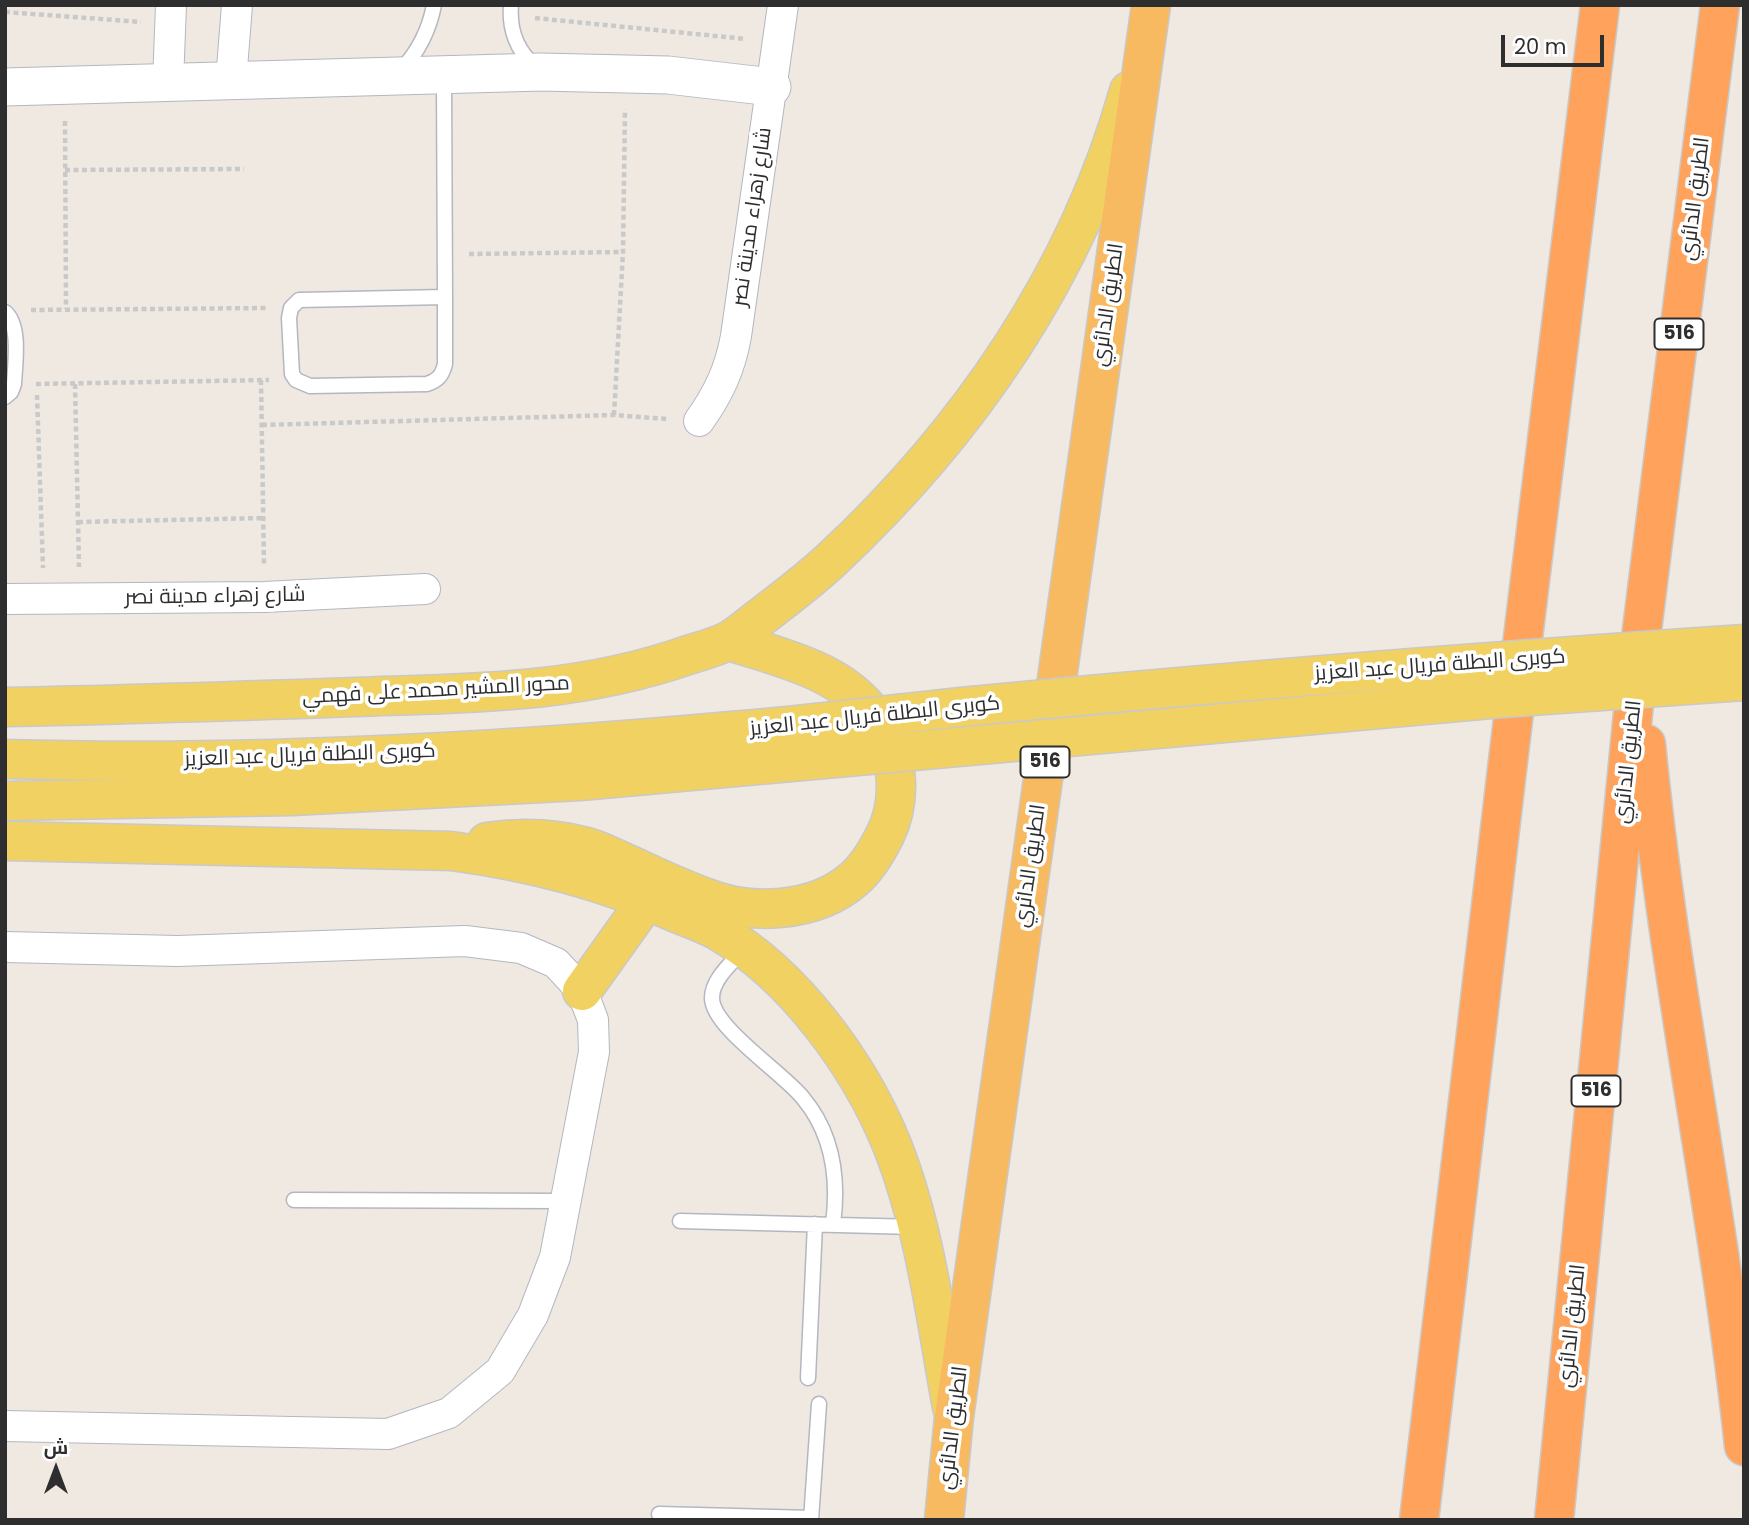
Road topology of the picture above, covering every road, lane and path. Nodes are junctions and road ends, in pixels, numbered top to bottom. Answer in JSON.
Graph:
{"nodes":[{"id":1,"x":237,"y":5,"type":"edge"},
{"id":2,"x":434,"y":5,"type":"edge"},
{"id":3,"x":783,"y":5,"type":"edge"},
{"id":4,"x":1600,"y":5,"type":"edge"},
{"id":5,"x":1720,"y":5,"type":"edge"},
{"id":6,"x":511,"y":10,"type":"edge"},
{"id":7,"x":5,"y":12,"type":"edge"},
{"id":8,"x":170,"y":15,"type":"edge"},
{"id":9,"x":1149,"y":15,"type":"edge"},
{"id":10,"x":778,"y":42,"type":"junction"},
{"id":11,"x":541,"y":72,"type":"junction"},
{"id":12,"x":626,"y":74,"type":"junction"},
{"id":13,"x":444,"y":75,"type":"junction"},
{"id":14,"x":395,"y":76,"type":"junction"},
{"id":15,"x":231,"y":81,"type":"junction"},
{"id":16,"x":168,"y":83,"type":"junction"},
{"id":17,"x":65,"y":85,"type":"junction"},
{"id":18,"x":5,"y":87,"type":"edge"},
{"id":19,"x":772,"y":87,"type":"junction"},
{"id":20,"x":244,"y":169,"type":"dead end"},
{"id":21,"x":65,"y":170,"type":"junction"},
{"id":22,"x":622,"y":252,"type":"junction"},
{"id":23,"x":445,"y":254,"type":"junction"},
{"id":24,"x":445,"y":297,"type":"junction"},
{"id":25,"x":291,"y":308,"type":"junction"},
{"id":26,"x":66,"y":309,"type":"junction"},
{"id":27,"x":30,"y":310,"type":"dead end"},
{"id":28,"x":5,"y":312,"type":"edge"},
{"id":29,"x":261,"y":380,"type":"junction"},
{"id":30,"x":296,"y":380,"type":"junction"},
{"id":31,"x":75,"y":383,"type":"junction"},
{"id":32,"x":14,"y":384,"type":"junction"},
{"id":33,"x":37,"y":384,"type":"junction"},
{"id":34,"x":5,"y":397,"type":"edge"},
{"id":35,"x":614,"y":415,"type":"junction"},
{"id":36,"x":699,"y":421,"type":"joint"},
{"id":37,"x":262,"y":425,"type":"junction"},
{"id":38,"x":263,"y":518,"type":"junction"},
{"id":39,"x":78,"y":522,"type":"junction"},
{"id":40,"x":425,"y":589,"type":"dead end"},
{"id":41,"x":264,"y":597,"type":"junction"},
{"id":42,"x":5,"y":599,"type":"edge"},
{"id":43,"x":44,"y":600,"type":"junction"},
{"id":44,"x":80,"y":600,"type":"junction"},
{"id":45,"x":730,"y":640,"type":"junction"},
{"id":46,"x":1744,"y":644,"type":"edge"},
{"id":47,"x":1638,"y":662,"type":"junction"},
{"id":48,"x":1744,"y":681,"type":"edge"},
{"id":49,"x":5,"y":706,"type":"edge"},
{"id":50,"x":5,"y":759,"type":"edge"},
{"id":51,"x":5,"y":801,"type":"edge"},
{"id":52,"x":5,"y":841,"type":"edge"},
{"id":53,"x":451,"y":851,"type":"junction"},
{"id":54,"x":647,"y":900,"type":"junction"},
{"id":55,"x":5,"y":947,"type":"edge"},
{"id":56,"x":744,"y":948,"type":"junction"},
{"id":57,"x":582,"y":991,"type":"junction"},
{"id":58,"x":294,"y":1200,"type":"dead end"},
{"id":59,"x":566,"y":1201,"type":"junction"},
{"id":60,"x":680,"y":1221,"type":"dead end"},
{"id":61,"x":815,"y":1224,"type":"junction"},
{"id":62,"x":833,"y":1224,"type":"junction"},
{"id":63,"x":918,"y":1227,"type":"junction"},
{"id":64,"x":808,"y":1378,"type":"dead end"},
{"id":65,"x":819,"y":1404,"type":"dead end"},
{"id":66,"x":954,"y":1417,"type":"junction"},
{"id":67,"x":5,"y":1426,"type":"edge"},
{"id":68,"x":1744,"y":1446,"type":"edge"},
{"id":69,"x":659,"y":1514,"type":"dead end"},
{"id":70,"x":811,"y":1519,"type":"edge"},
{"id":71,"x":944,"y":1520,"type":"edge"},
{"id":72,"x":1419,"y":1520,"type":"edge"},
{"id":73,"x":1554,"y":1520,"type":"edge"}],
"edges":[{"from":1,"to":15,"type":"street"},
{"from":2,"to":14,"type":"lane"},
{"from":3,"to":10,"type":"street","name":"شارع زهراء مدينة نصر"},
{"from":4,"to":72,"type":"highway"},
{"from":5,"to":47,"type":"highway","name":"الطريق الدائري","number":"516"},
{"from":6,"to":10,"type":"path"},
{"from":6,"to":11,"type":"lane"},
{"from":7,"to":8,"type":"path"},
{"from":8,"to":16,"type":"street"},
{"from":9,"to":45,"type":"main road","name":"محور المشير محمد على فهمي"},
{"from":9,"to":66,"type":"highway","name":"الطريق الدائري","number":"516"},
{"from":10,"to":19,"type":"street","name":"شارع زهراء مدينة نصر"},
{"from":11,"to":12,"type":"street"},
{"from":11,"to":13,"type":"street"},
{"from":12,"to":19,"type":"street"},
{"from":12,"to":22,"type":"path"},
{"from":13,"to":14,"type":"street"},
{"from":13,"to":23,"type":"lane"},
{"from":14,"to":15,"type":"street"},
{"from":15,"to":16,"type":"street"},
{"from":16,"to":17,"type":"street"},
{"from":17,"to":18,"type":"street"},
{"from":17,"to":21,"type":"path"},
{"from":19,"to":36,"type":"street","name":"شارع زهراء مدينة نصر"},
{"from":20,"to":21,"type":"path"},
{"from":21,"to":26,"type":"path"},
{"from":22,"to":23,"type":"path"},
{"from":22,"to":35,"type":"path"},
{"from":23,"to":24,"type":"lane"},
{"from":24,"to":25,"type":"lane"},
{"from":24,"to":30,"type":"lane"},
{"from":25,"to":26,"type":"path"},
{"from":25,"to":30,"type":"lane"},
{"from":26,"to":27,"type":"path"},
{"from":28,"to":32,"type":"lane"},
{"from":29,"to":30,"type":"path"},
{"from":29,"to":31,"type":"path"},
{"from":29,"to":37,"type":"path"},
{"from":31,"to":33,"type":"path"},
{"from":31,"to":39,"type":"path"},
{"from":32,"to":33,"type":"path"},
{"from":32,"to":34,"type":"lane"},
{"from":33,"to":43,"type":"path"},
{"from":35,"to":36,"type":"path"},
{"from":35,"to":37,"type":"path"},
{"from":37,"to":38,"type":"path"},
{"from":38,"to":39,"type":"path"},
{"from":38,"to":41,"type":"path"},
{"from":39,"to":44,"type":"path"},
{"from":40,"to":41,"type":"street","name":"شارع زهراء مدينة نصر"},
{"from":41,"to":44,"type":"street","name":"شارع زهراء مدينة نصر"},
{"from":42,"to":43,"type":"street","name":"شارع زهراء مدينة نصر"},
{"from":43,"to":44,"type":"street","name":"شارع زهراء مدينة نصر"},
{"from":45,"to":49,"type":"main road","name":"محور المشير محمد على فهمي"},
{"from":45,"to":53,"type":"main road"},
{"from":46,"to":50,"type":"main road","name":"كوبرى البطلة فريال عبد العزيز","bridge":true},
{"from":47,"to":68,"type":"highway","number":"516"},
{"from":47,"to":73,"type":"highway","name":"الطريق الدائري","number":"516"},
{"from":48,"to":51,"type":"main road","name":"كوبرى البطلة فريال عبد العزيز","bridge":true},
{"from":52,"to":53,"type":"main road"},
{"from":53,"to":54,"type":"main road"},
{"from":54,"to":56,"type":"main road"},
{"from":54,"to":57,"type":"main road"},
{"from":55,"to":57,"type":"street"},
{"from":56,"to":62,"type":"lane"},
{"from":56,"to":63,"type":"main road"},
{"from":57,"to":59,"type":"street"},
{"from":58,"to":59,"type":"lane"},
{"from":59,"to":67,"type":"street"},
{"from":60,"to":61,"type":"lane"},
{"from":61,"to":62,"type":"lane"},
{"from":61,"to":64,"type":"lane"},
{"from":62,"to":63,"type":"lane"},
{"from":63,"to":66,"type":"main road"},
{"from":65,"to":70,"type":"lane"},
{"from":66,"to":71,"type":"highway","name":"الطريق الدائري","number":"516"},
{"from":69,"to":70,"type":"lane"}]}
